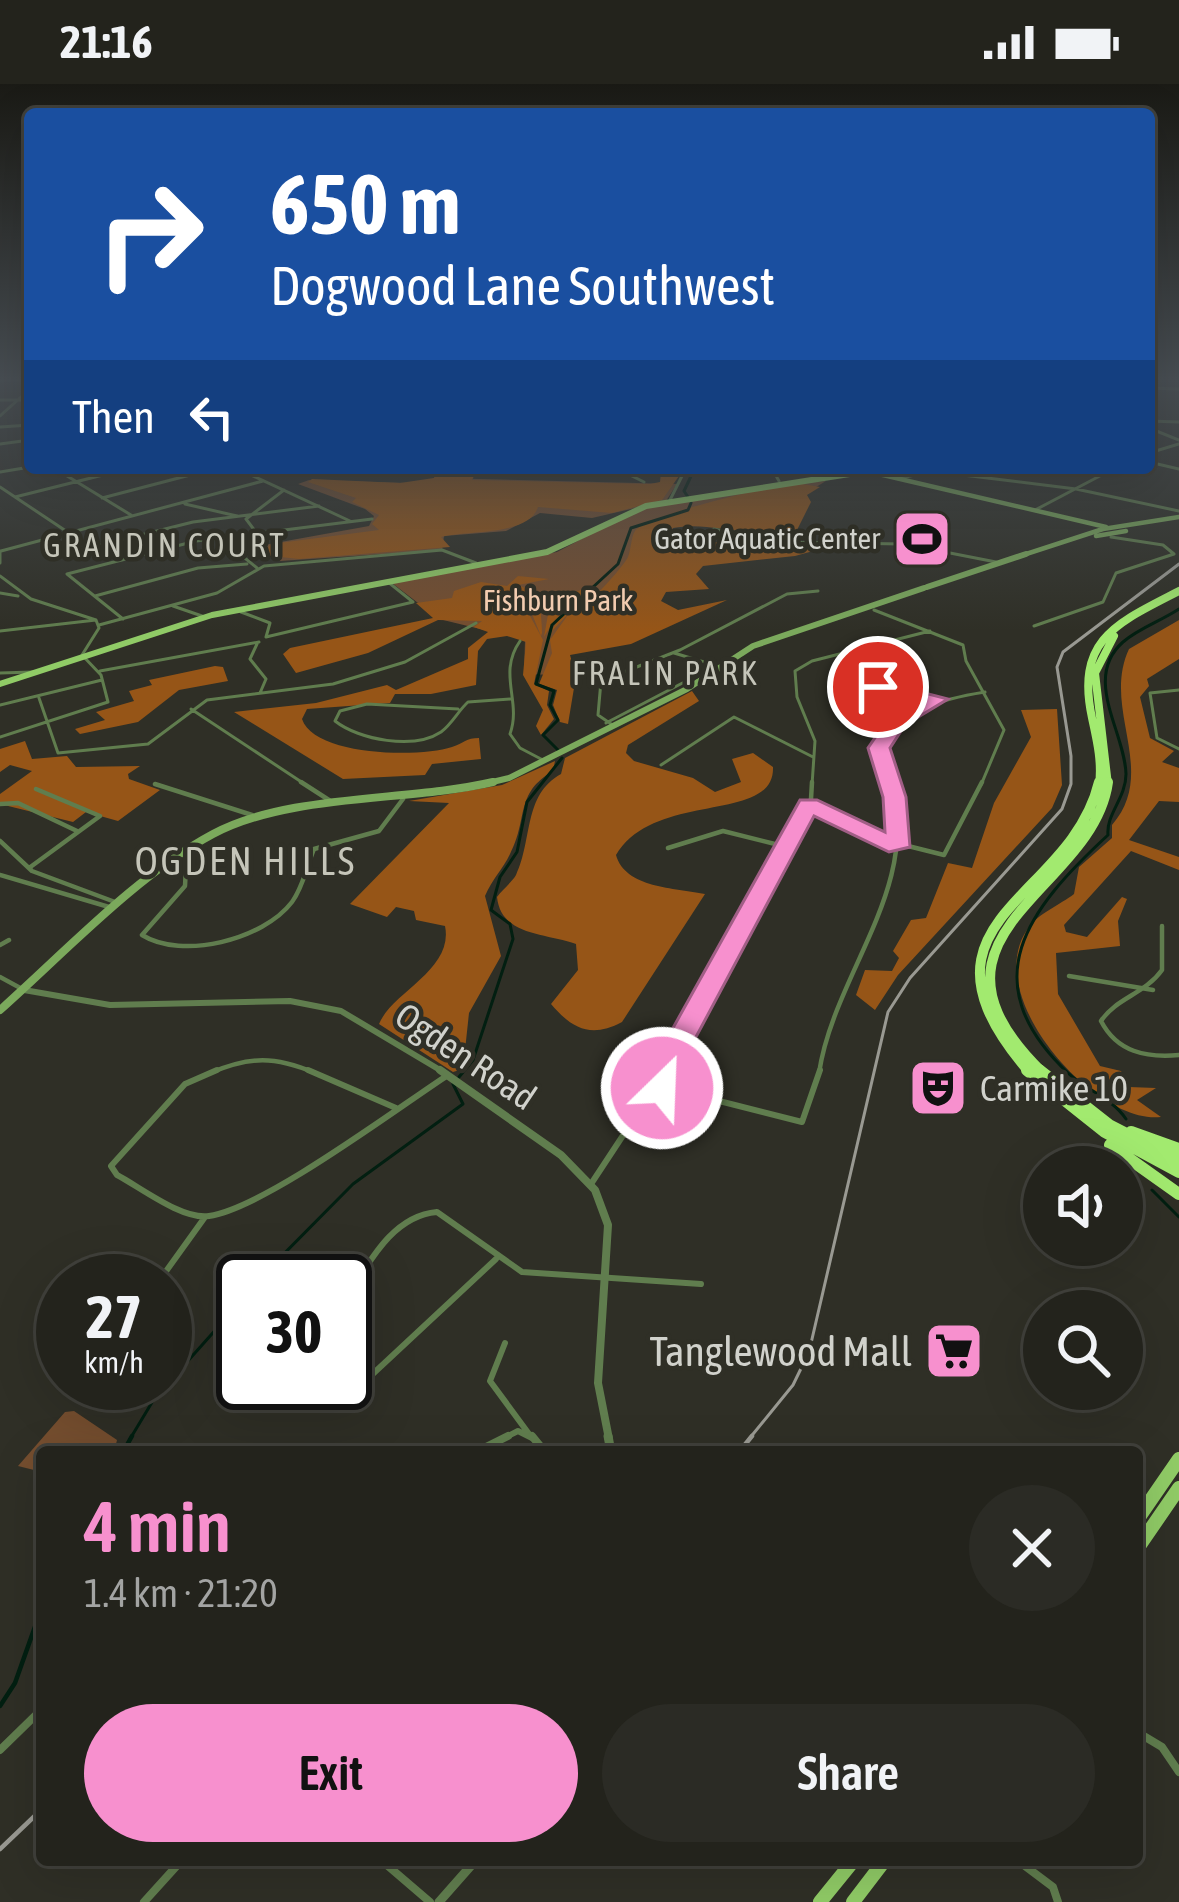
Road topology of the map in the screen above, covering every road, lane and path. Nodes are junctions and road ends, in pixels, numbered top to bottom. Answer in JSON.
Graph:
{"nodes":[{"id":1,"x":63,"y":474,"type":"edge"},
{"id":2,"x":107,"y":474,"type":"edge"},
{"id":3,"x":194,"y":474,"type":"edge"},
{"id":4,"x":248,"y":474,"type":"edge"},
{"id":5,"x":631,"y":474,"type":"edge"},
{"id":6,"x":683,"y":474,"type":"edge"},
{"id":7,"x":776,"y":474,"type":"edge"},
{"id":8,"x":850,"y":474,"type":"edge"},
{"id":9,"x":878,"y":474,"type":"edge"},
{"id":10,"x":916,"y":474,"type":"edge"},
{"id":11,"x":952,"y":474,"type":"edge"},
{"id":12,"x":1096,"y":474,"type":"edge"},
{"id":13,"x":1104,"y":475,"type":"joint"},
{"id":14,"x":902,"y":478,"type":"dead end"},
{"id":15,"x":263,"y":481,"type":"junction"},
{"id":16,"x":779,"y":481,"type":"junction"},
{"id":17,"x":76,"y":482,"type":"junction"},
{"id":18,"x":644,"y":482,"type":"dead end"},
{"id":19,"x":0,"y":487,"type":"edge"},
{"id":20,"x":1076,"y":489,"type":"junction"},
{"id":21,"x":284,"y":490,"type":"junction"},
{"id":22,"x":15,"y":497,"type":"junction"},
{"id":23,"x":102,"y":498,"type":"junction"},
{"id":24,"x":182,"y":502,"type":"junction"},
{"id":25,"x":668,"y":502,"type":"junction"},
{"id":26,"x":319,"y":506,"type":"junction"},
{"id":27,"x":1033,"y":511,"type":"junction"},
{"id":28,"x":1179,"y":514,"type":"edge"},
{"id":29,"x":132,"y":516,"type":"junction"},
{"id":30,"x":249,"y":517,"type":"junction"},
{"id":31,"x":1066,"y":518,"type":"junction"},
{"id":32,"x":372,"y":519,"type":"dead end"},
{"id":33,"x":352,"y":522,"type":"junction"},
{"id":34,"x":1152,"y":524,"type":"junction"},
{"id":35,"x":714,"y":529,"type":"dead end"},
{"id":36,"x":68,"y":533,"type":"junction"},
{"id":37,"x":1110,"y":533,"type":"junction"},
{"id":38,"x":256,"y":536,"type":"junction"},
{"id":39,"x":93,"y":547,"type":"dead end"},
{"id":40,"x":0,"y":551,"type":"edge"},
{"id":41,"x":0,"y":563,"type":"edge"},
{"id":42,"x":248,"y":564,"type":"junction"},
{"id":43,"x":999,"y":564,"type":"junction"},
{"id":44,"x":482,"y":566,"type":"junction"},
{"id":45,"x":257,"y":568,"type":"junction"},
{"id":46,"x":0,"y":576,"type":"edge"},
{"id":47,"x":388,"y":582,"type":"junction"},
{"id":48,"x":11,"y":588,"type":"junction"},
{"id":49,"x":818,"y":590,"type":"dead end"},
{"id":50,"x":0,"y":593,"type":"edge"},
{"id":51,"x":1179,"y":594,"type":"edge"},
{"id":52,"x":94,"y":596,"type":"junction"},
{"id":53,"x":26,"y":597,"type":"junction"},
{"id":54,"x":173,"y":606,"type":"junction"},
{"id":55,"x":876,"y":609,"type":"junction"},
{"id":56,"x":236,"y":610,"type":"junction"},
{"id":57,"x":205,"y":617,"type":"junction"},
{"id":58,"x":123,"y":620,"type":"junction"},
{"id":59,"x":98,"y":623,"type":"junction"},
{"id":60,"x":476,"y":623,"type":"dead end"},
{"id":61,"x":1034,"y":626,"type":"dead end"},
{"id":62,"x":0,"y":631,"type":"edge"},
{"id":63,"x":930,"y":631,"type":"junction"},
{"id":64,"x":266,"y":637,"type":"junction"},
{"id":65,"x":520,"y":641,"type":"dead end"},
{"id":66,"x":260,"y":642,"type":"junction"},
{"id":67,"x":674,"y":652,"type":"junction"},
{"id":68,"x":82,"y":655,"type":"junction"},
{"id":69,"x":718,"y":667,"type":"junction"},
{"id":70,"x":97,"y":671,"type":"junction"},
{"id":71,"x":33,"y":672,"type":"junction"},
{"id":72,"x":0,"y":674,"type":"edge"},
{"id":73,"x":102,"y":680,"type":"junction"},
{"id":74,"x":0,"y":684,"type":"edge"},
{"id":75,"x":878,"y":687,"type":"dead end"},
{"id":76,"x":1179,"y":690,"type":"edge"},
{"id":77,"x":985,"y":692,"type":"junction"},
{"id":78,"x":260,"y":693,"type":"junction"},
{"id":79,"x":39,"y":698,"type":"junction"},
{"id":80,"x":510,"y":699,"type":"junction"},
{"id":81,"x":938,"y":699,"type":"junction"},
{"id":82,"x":0,"y":705,"type":"edge"},
{"id":83,"x":458,"y":709,"type":"junction"},
{"id":84,"x":191,"y":710,"type":"junction"},
{"id":85,"x":45,"y":724,"type":"junction"},
{"id":86,"x":610,"y":725,"type":"junction"},
{"id":87,"x":0,"y":737,"type":"edge"},
{"id":88,"x":1179,"y":749,"type":"edge"},
{"id":89,"x":813,"y":757,"type":"junction"},
{"id":90,"x":547,"y":761,"type":"junction"},
{"id":91,"x":661,"y":765,"type":"dead end"},
{"id":92,"x":155,"y":784,"type":"dead end"},
{"id":93,"x":36,"y":789,"type":"dead end"},
{"id":94,"x":403,"y":799,"type":"junction"},
{"id":95,"x":334,"y":803,"type":"junction"},
{"id":96,"x":0,"y":804,"type":"edge"},
{"id":97,"x":808,"y":805,"type":"junction"},
{"id":98,"x":256,"y":817,"type":"junction"},
{"id":99,"x":77,"y":831,"type":"junction"},
{"id":100,"x":0,"y":841,"type":"edge"},
{"id":101,"x":787,"y":847,"type":"junction"},
{"id":102,"x":898,"y":847,"type":"junction"},
{"id":103,"x":668,"y":848,"type":"dead end"},
{"id":104,"x":168,"y":864,"type":"junction"},
{"id":105,"x":29,"y":868,"type":"junction"},
{"id":106,"x":0,"y":875,"type":"edge"},
{"id":107,"x":117,"y":906,"type":"junction"},
{"id":108,"x":1162,"y":926,"type":"dead end"},
{"id":109,"x":9,"y":940,"type":"dead end"},
{"id":110,"x":0,"y":945,"type":"edge"},
{"id":111,"x":0,"y":976,"type":"edge"},
{"id":112,"x":1069,"y":976,"type":"dead end"},
{"id":113,"x":24,"y":990,"type":"junction"},
{"id":114,"x":1153,"y":991,"type":"junction"},
{"id":115,"x":0,"y":1010,"type":"edge"},
{"id":116,"x":1176,"y":1056,"type":"edge"},
{"id":117,"x":1179,"y":1064,"type":"edge"},
{"id":118,"x":448,"y":1075,"type":"junction"},
{"id":119,"x":647,"y":1099,"type":"dead end"},
{"id":120,"x":1062,"y":1104,"type":"junction"},
{"id":121,"x":396,"y":1108,"type":"junction"},
{"id":122,"x":1088,"y":1112,"type":"junction"},
{"id":123,"x":1179,"y":1149,"type":"edge"},
{"id":124,"x":1179,"y":1161,"type":"edge"},
{"id":125,"x":1179,"y":1172,"type":"edge"},
{"id":126,"x":591,"y":1184,"type":"junction"},
{"id":127,"x":1179,"y":1194,"type":"edge"},
{"id":128,"x":205,"y":1216,"type":"junction"},
{"id":129,"x":178,"y":1254,"type":"edge"},
{"id":130,"x":496,"y":1259,"type":"junction"},
{"id":131,"x":372,"y":1264,"type":"edge"},
{"id":132,"x":606,"y":1277,"type":"junction"},
{"id":133,"x":700,"y":1284,"type":"dead end"},
{"id":134,"x":505,"y":1343,"type":"dead end"},
{"id":135,"x":372,"y":1375,"type":"edge"},
{"id":136,"x":530,"y":1434,"type":"junction"},
{"id":137,"x":486,"y":1446,"type":"edge"},
{"id":138,"x":540,"y":1446,"type":"edge"},
{"id":139,"x":610,"y":1446,"type":"edge"},
{"id":140,"x":1179,"y":1459,"type":"edge"},
{"id":141,"x":1161,"y":1485,"type":"junction"},
{"id":142,"x":1178,"y":1492,"type":"edge"},
{"id":143,"x":1143,"y":1511,"type":"edge"},
{"id":144,"x":1143,"y":1541,"type":"edge"},
{"id":145,"x":36,"y":1714,"type":"edge"},
{"id":146,"x":1143,"y":1736,"type":"edge"},
{"id":147,"x":0,"y":1750,"type":"edge"},
{"id":148,"x":1179,"y":1772,"type":"edge"},
{"id":149,"x":177,"y":1866,"type":"edge"},
{"id":150,"x":389,"y":1866,"type":"edge"},
{"id":151,"x":470,"y":1866,"type":"edge"},
{"id":152,"x":849,"y":1866,"type":"edge"},
{"id":153,"x":880,"y":1866,"type":"edge"},
{"id":154,"x":1025,"y":1866,"type":"edge"},
{"id":155,"x":144,"y":1902,"type":"edge"},
{"id":156,"x":435,"y":1902,"type":"edge"},
{"id":157,"x":820,"y":1902,"type":"edge"},
{"id":158,"x":853,"y":1902,"type":"edge"},
{"id":159,"x":1058,"y":1902,"type":"edge"}],
"edges":[{"from":1,"to":17,"type":"street"},
{"from":2,"to":17,"type":"street"},
{"from":3,"to":23,"type":"street"},
{"from":4,"to":15,"type":"street"},
{"from":5,"to":18,"type":"street"},
{"from":6,"to":25,"type":"street"},
{"from":7,"to":16,"type":"street"},
{"from":8,"to":16,"type":"main road"},
{"from":9,"to":27,"type":"main road"},
{"from":10,"to":14,"type":"street"},
{"from":11,"to":20,"type":"street"},
{"from":12,"to":13,"type":"street"},
{"from":13,"to":20,"type":"street"},
{"from":15,"to":21,"type":"street"},
{"from":15,"to":24,"type":"street"},
{"from":16,"to":25,"type":"main road"},
{"from":17,"to":22,"type":"street"},
{"from":17,"to":23,"type":"street"},
{"from":19,"to":22,"type":"street"},
{"from":20,"to":27,"type":"street"},
{"from":20,"to":28,"type":"street"},
{"from":21,"to":26,"type":"street"},
{"from":21,"to":30,"type":"street"},
{"from":22,"to":36,"type":"street"},
{"from":23,"to":29,"type":"street"},
{"from":24,"to":29,"type":"street"},
{"from":24,"to":30,"type":"street"},
{"from":25,"to":44,"type":"main road"},
{"from":26,"to":30,"type":"street"},
{"from":26,"to":33,"type":"street"},
{"from":27,"to":31,"type":"main road"},
{"from":28,"to":34,"type":"main road"},
{"from":29,"to":36,"type":"street"},
{"from":30,"to":38,"type":"street"},
{"from":30,"to":39,"type":"street"},
{"from":31,"to":37,"type":"main road"},
{"from":31,"to":37,"type":"main road"},
{"from":32,"to":33,"type":"street"},
{"from":33,"to":38,"type":"street"},
{"from":34,"to":37,"type":"main road"},
{"from":34,"to":37,"type":"main road"},
{"from":35,"to":43,"type":"street"},
{"from":36,"to":40,"type":"street"},
{"from":37,"to":43,"type":"main road"},
{"from":37,"to":43,"type":"main road"},
{"from":37,"to":61,"type":"street"},
{"from":38,"to":42,"type":"street"},
{"from":38,"to":52,"type":"street"},
{"from":40,"to":41,"type":"street"},
{"from":42,"to":45,"type":"street"},
{"from":42,"to":52,"type":"street"},
{"from":43,"to":55,"type":"main road"},
{"from":44,"to":45,"type":"street"},
{"from":44,"to":47,"type":"main road"},
{"from":45,"to":54,"type":"street"},
{"from":46,"to":48,"type":"street"},
{"from":47,"to":56,"type":"main road"},
{"from":47,"to":64,"type":"street"},
{"from":48,"to":50,"type":"street"},
{"from":48,"to":53,"type":"street"},
{"from":49,"to":67,"type":"street"},
{"from":50,"to":53,"type":"street"},
{"from":51,"to":120,"type":"highway"},
{"from":51,"to":122,"type":"highway"},
{"from":52,"to":58,"type":"street"},
{"from":53,"to":59,"type":"street"},
{"from":54,"to":57,"type":"street"},
{"from":54,"to":58,"type":"street"},
{"from":55,"to":63,"type":"street"},
{"from":55,"to":69,"type":"main road"},
{"from":56,"to":57,"type":"main road"},
{"from":56,"to":64,"type":"street"},
{"from":57,"to":68,"type":"main road"},
{"from":58,"to":59,"type":"street"},
{"from":59,"to":62,"type":"street"},
{"from":59,"to":68,"type":"street"},
{"from":60,"to":78,"type":"street"},
{"from":63,"to":77,"type":"street"},
{"from":63,"to":89,"type":"street"},
{"from":64,"to":66,"type":"street"},
{"from":65,"to":80,"type":"street"},
{"from":66,"to":70,"type":"street"},
{"from":66,"to":78,"type":"street"},
{"from":67,"to":69,"type":"street"},
{"from":67,"to":86,"type":"street"},
{"from":68,"to":70,"type":"street"},
{"from":68,"to":71,"type":"main road"},
{"from":69,"to":86,"type":"main road"},
{"from":70,"to":73,"type":"street"},
{"from":71,"to":72,"type":"street"},
{"from":71,"to":74,"type":"main road"},
{"from":73,"to":79,"type":"street"},
{"from":73,"to":85,"type":"street"},
{"from":75,"to":81,"type":"street"},
{"from":76,"to":88,"type":"street"},
{"from":77,"to":81,"type":"street"},
{"from":77,"to":102,"type":"street"},
{"from":78,"to":84,"type":"street"},
{"from":79,"to":82,"type":"street"},
{"from":79,"to":85,"type":"street"},
{"from":80,"to":83,"type":"street"},
{"from":80,"to":90,"type":"street"},
{"from":81,"to":102,"type":"street"},
{"from":83,"to":83,"type":"street"},
{"from":84,"to":85,"type":"street"},
{"from":84,"to":95,"type":"street"},
{"from":85,"to":87,"type":"street"},
{"from":86,"to":90,"type":"main road"},
{"from":89,"to":91,"type":"street"},
{"from":89,"to":97,"type":"street"},
{"from":90,"to":94,"type":"main road"},
{"from":92,"to":98,"type":"street"},
{"from":93,"to":99,"type":"street"},
{"from":94,"to":95,"type":"main road"},
{"from":94,"to":104,"type":"street"},
{"from":95,"to":98,"type":"main road"},
{"from":96,"to":99,"type":"street"},
{"from":97,"to":101,"type":"street"},
{"from":97,"to":102,"type":"street"},
{"from":98,"to":104,"type":"main road"},
{"from":99,"to":105,"type":"street"},
{"from":100,"to":105,"type":"street"},
{"from":101,"to":102,"type":"street"},
{"from":101,"to":103,"type":"street"},
{"from":104,"to":107,"type":"main road"},
{"from":105,"to":107,"type":"street"},
{"from":106,"to":107,"type":"street"},
{"from":107,"to":113,"type":"main road"},
{"from":108,"to":114,"type":"street"},
{"from":109,"to":110,"type":"street"},
{"from":111,"to":113,"type":"street"},
{"from":112,"to":114,"type":"street"},
{"from":113,"to":115,"type":"main road"},
{"from":113,"to":118,"type":"street","name":"Ogden Road"},
{"from":114,"to":116,"type":"street"},
{"from":116,"to":117,"type":"street"},
{"from":118,"to":121,"type":"street"},
{"from":118,"to":126,"type":"street","name":"Ogden Road"},
{"from":119,"to":126,"type":"street"},
{"from":120,"to":125,"type":"highway"},
{"from":120,"to":127,"type":"highway"},
{"from":121,"to":128,"type":"street"},
{"from":121,"to":128,"type":"street"},
{"from":122,"to":123,"type":"highway"},
{"from":122,"to":124,"type":"highway"},
{"from":126,"to":132,"type":"street"},
{"from":128,"to":129,"type":"street"},
{"from":130,"to":131,"type":"street"},
{"from":130,"to":132,"type":"street"},
{"from":130,"to":135,"type":"street"},
{"from":132,"to":133,"type":"street"},
{"from":132,"to":139,"type":"street"},
{"from":134,"to":136,"type":"street"},
{"from":136,"to":137,"type":"street"},
{"from":136,"to":138,"type":"street"},
{"from":140,"to":141,"type":"main road"},
{"from":141,"to":142,"type":"street"},
{"from":141,"to":143,"type":"main road"},
{"from":142,"to":144,"type":"main road"},
{"from":145,"to":147,"type":"street"},
{"from":146,"to":148,"type":"street"},
{"from":149,"to":155,"type":"street"},
{"from":150,"to":156,"type":"street"},
{"from":151,"to":156,"type":"street"},
{"from":152,"to":157,"type":"main road"},
{"from":153,"to":158,"type":"main road"},
{"from":154,"to":159,"type":"street"}]}
